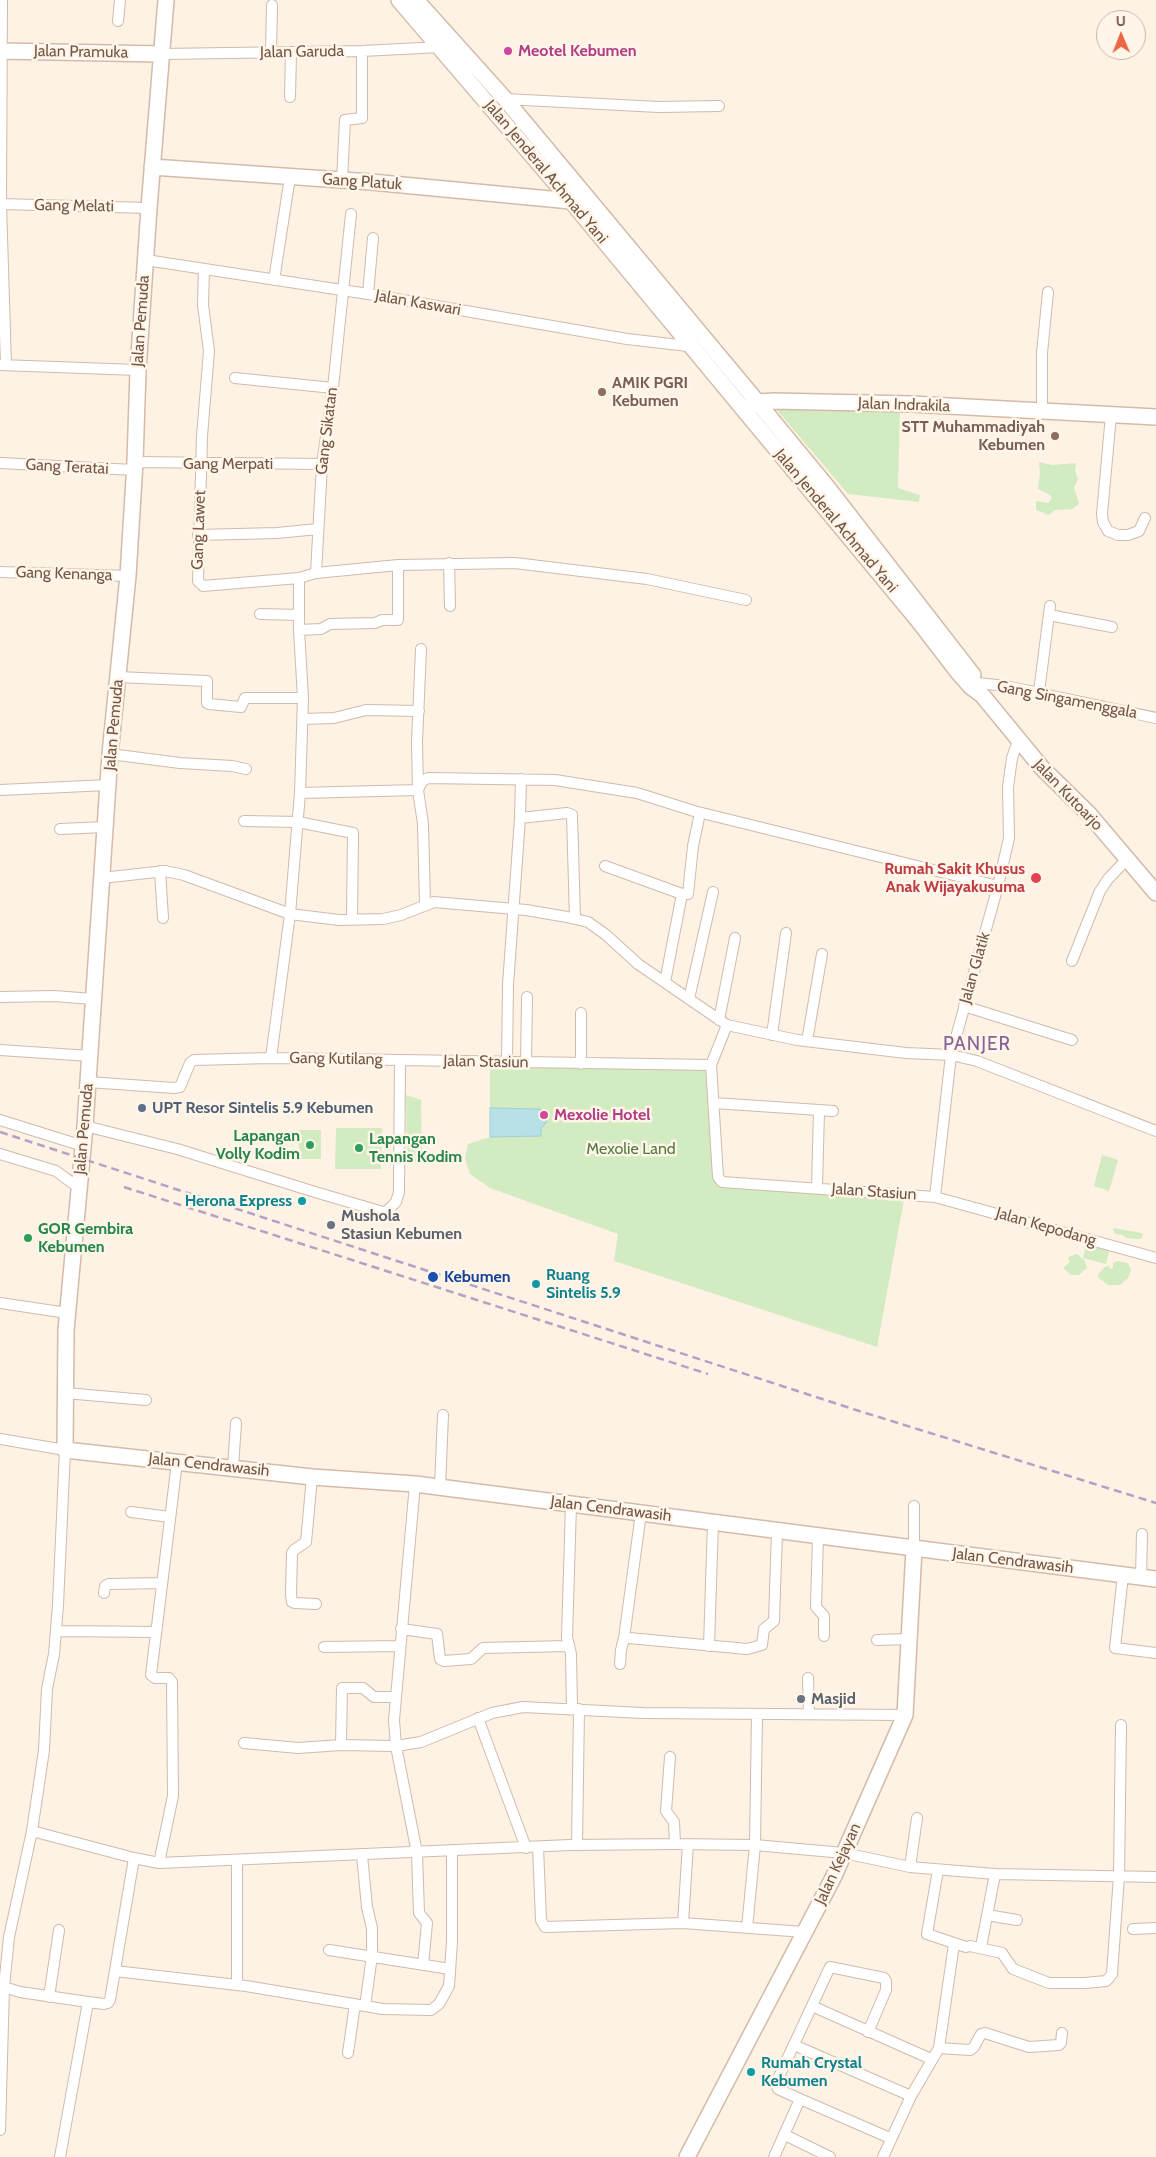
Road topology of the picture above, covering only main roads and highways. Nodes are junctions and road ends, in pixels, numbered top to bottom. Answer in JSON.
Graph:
{"nodes":[{"id":1,"x":166,"y":0,"type":"edge"},
{"id":2,"x":399,"y":0,"type":"edge"},
{"id":3,"x":416,"y":0,"type":"edge"},
{"id":4,"x":1,"y":51,"type":"edge"},
{"id":5,"x":162,"y":54,"type":"junction"},
{"id":6,"x":152,"y":167,"type":"junction"},
{"id":7,"x":572,"y":201,"type":"junction"},
{"id":8,"x":697,"y":342,"type":"junction"},
{"id":9,"x":750,"y":401,"type":"junction"},
{"id":10,"x":1156,"y":417,"type":"edge"},
{"id":11,"x":802,"y":456,"type":"junction"},
{"id":12,"x":789,"y":464,"type":"junction"},
{"id":13,"x":977,"y":688,"type":"junction"},
{"id":14,"x":1156,"y":893,"type":"edge"},
{"id":15,"x":65,"y":1450,"type":"joint"},
{"id":16,"x":914,"y":1549,"type":"junction"},
{"id":17,"x":1148,"y":1578,"type":"edge"},
{"id":18,"x":687,"y":2157,"type":"edge"}],
"edges":[{"from":1,"to":5,"type":"main road","name":"Jalan Pemuda"},
{"from":2,"to":7,"type":"main road","name":"Jalan Jenderal Achmad Yani"},
{"from":3,"to":8,"type":"main road","name":"Jalan Jenderal Achmad Yani"},
{"from":4,"to":5,"type":"main road","name":"Jalan Pramuka"},
{"from":5,"to":6,"type":"main road","name":"Jalan Pemuda"},
{"from":6,"to":7,"type":"main road","name":"Gang Platuk"},
{"from":6,"to":15,"type":"main road","name":"Jalan Pemuda"},
{"from":7,"to":8,"type":"main road","name":"Jalan Jenderal Achmad Yani"},
{"from":8,"to":9,"type":"main road","name":"Jalan Jenderal Achmad Yani"},
{"from":9,"to":10,"type":"main road","name":"Jalan Indrakila"},
{"from":9,"to":11,"type":"main road"},
{"from":9,"to":12,"type":"main road","name":"Jalan Jenderal Achmad Yani"},
{"from":11,"to":12,"type":"main road"},
{"from":11,"to":13,"type":"main road"},
{"from":12,"to":13,"type":"main road","name":"Jalan Jenderal Achmad Yani"},
{"from":13,"to":14,"type":"main road","name":"Jalan Kutoarjo"},
{"from":15,"to":16,"type":"main road","name":"Jalan Cendrawasih"},
{"from":16,"to":17,"type":"main road","name":"Jalan Cendrawasih"},
{"from":16,"to":18,"type":"main road","name":"Jalan Kejayan"}]}
